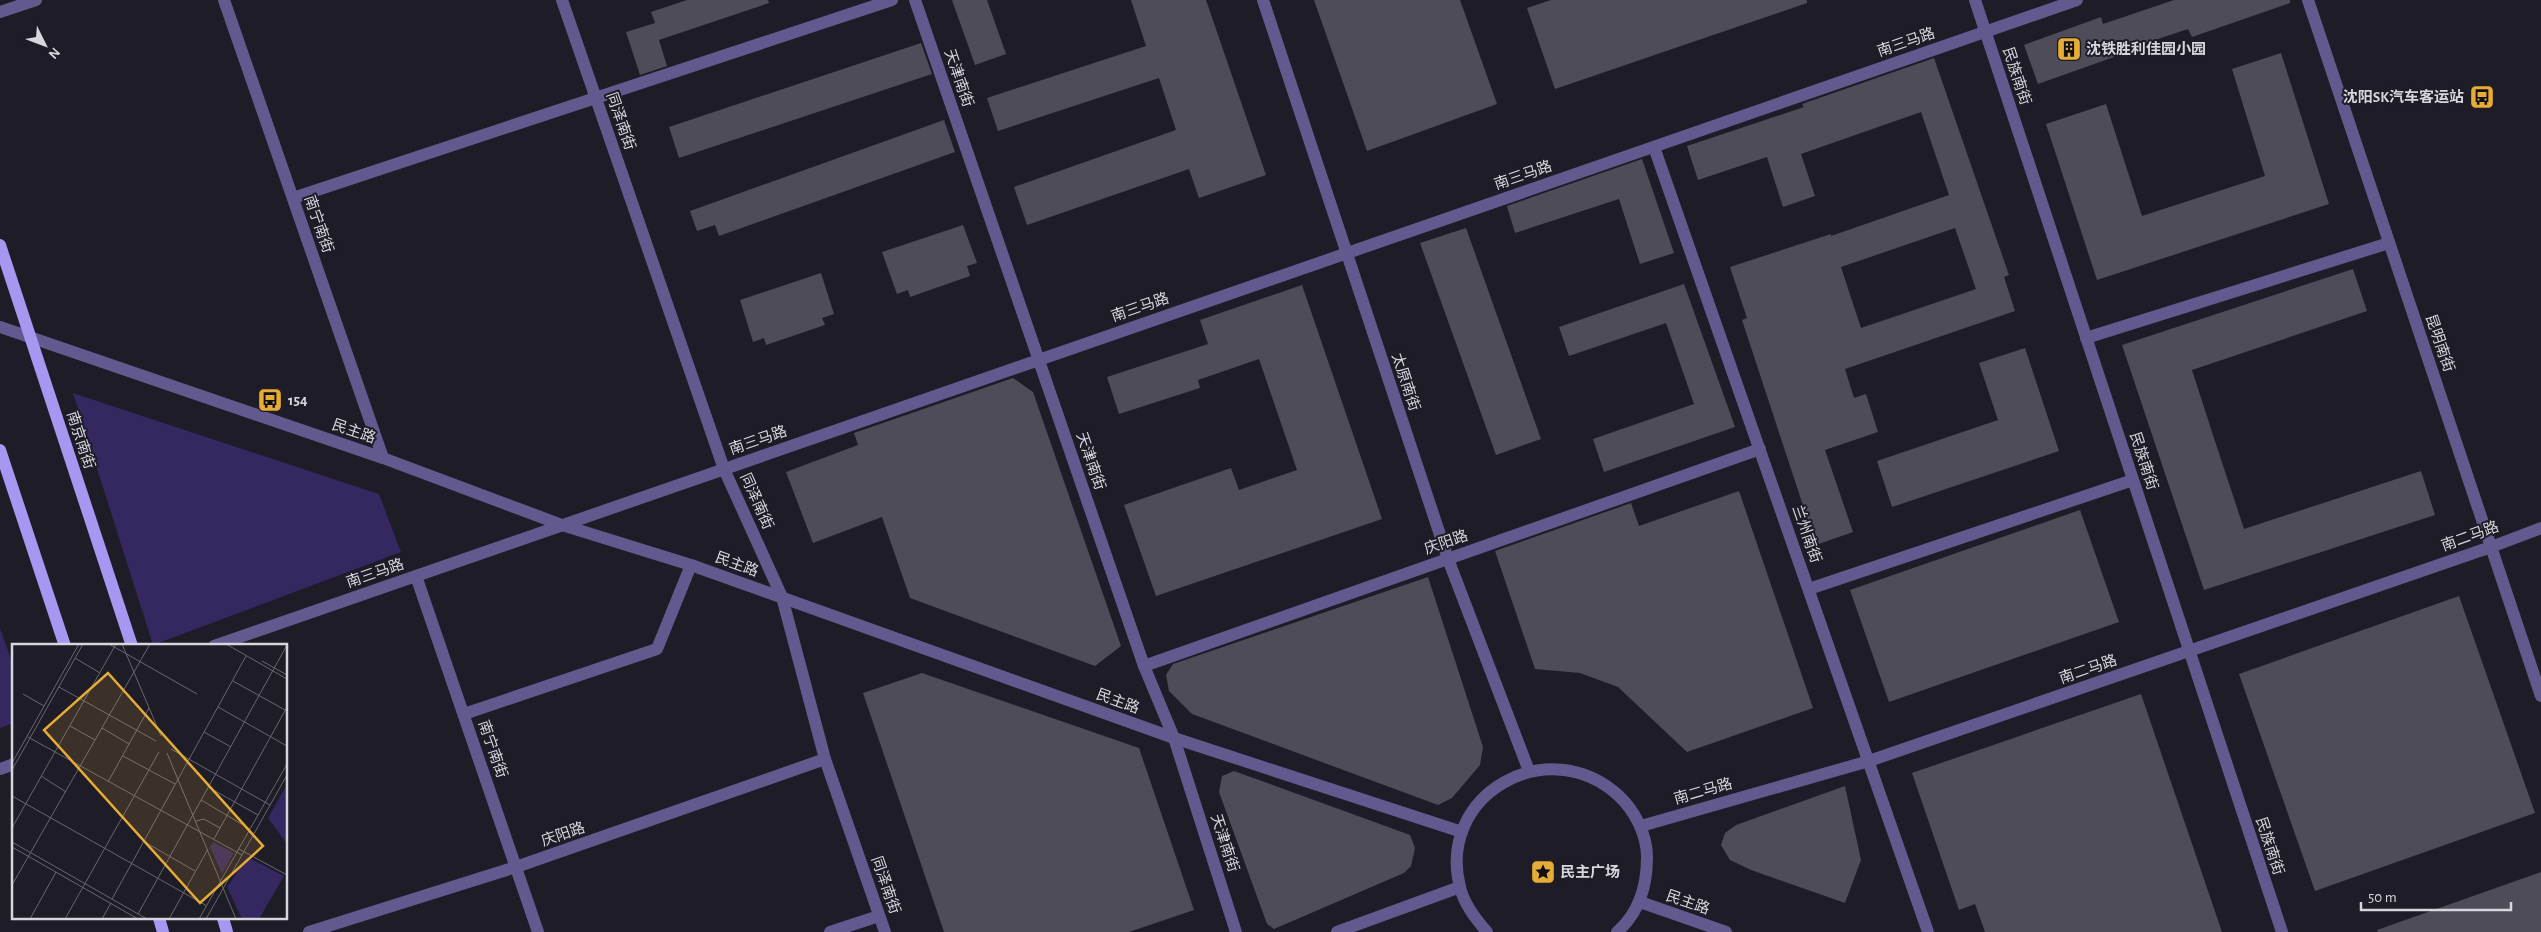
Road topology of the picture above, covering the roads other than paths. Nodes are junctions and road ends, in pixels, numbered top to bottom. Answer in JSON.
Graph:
{"nodes":[{"id":1,"x":36,"y":0,"type":"edge"},
{"id":2,"x":224,"y":0,"type":"edge"},
{"id":3,"x":562,"y":0,"type":"edge"},
{"id":4,"x":892,"y":0,"type":"edge"},
{"id":5,"x":915,"y":0,"type":"edge"},
{"id":6,"x":1263,"y":0,"type":"edge"},
{"id":7,"x":1975,"y":0,"type":"edge"},
{"id":8,"x":2077,"y":0,"type":"edge"},
{"id":9,"x":2308,"y":0,"type":"edge"},
{"id":10,"x":0,"y":12,"type":"edge"},
{"id":11,"x":1986,"y":32,"type":"junction"},
{"id":12,"x":596,"y":98,"type":"junction"},
{"id":13,"x":1654,"y":147,"type":"junction"},
{"id":14,"x":293,"y":198,"type":"junction"},
{"id":15,"x":2389,"y":243,"type":"junction"},
{"id":16,"x":0,"y":245,"type":"edge"},
{"id":17,"x":1346,"y":253,"type":"junction"},
{"id":18,"x":0,"y":327,"type":"edge"},
{"id":19,"x":30,"y":336,"type":"junction"},
{"id":20,"x":2086,"y":338,"type":"junction"},
{"id":21,"x":1039,"y":360,"type":"junction"},
{"id":22,"x":1760,"y":449,"type":"junction"},
{"id":23,"x":0,"y":450,"type":"edge"},
{"id":24,"x":383,"y":458,"type":"junction"},
{"id":25,"x":724,"y":469,"type":"junction"},
{"id":26,"x":2133,"y":480,"type":"junction"},
{"id":27,"x":562,"y":525,"type":"junction"},
{"id":28,"x":2541,"y":528,"type":"edge"},
{"id":29,"x":2491,"y":547,"type":"junction"},
{"id":30,"x":1448,"y":559,"type":"junction"},
{"id":31,"x":691,"y":565,"type":"junction"},
{"id":32,"x":416,"y":576,"type":"junction"},
{"id":33,"x":1808,"y":589,"type":"junction"},
{"id":34,"x":782,"y":597,"type":"junction"},
{"id":35,"x":64,"y":644,"type":"edge"},
{"id":36,"x":131,"y":644,"type":"edge"},
{"id":37,"x":220,"y":644,"type":"edge"},
{"id":38,"x":2189,"y":651,"type":"junction"},
{"id":39,"x":1144,"y":666,"type":"junction"},
{"id":40,"x":2541,"y":696,"type":"edge"},
{"id":41,"x":464,"y":714,"type":"junction"},
{"id":42,"x":1174,"y":738,"type":"junction"},
{"id":43,"x":825,"y":759,"type":"junction"},
{"id":44,"x":1869,"y":761,"type":"junction"},
{"id":45,"x":12,"y":765,"type":"edge"},
{"id":46,"x":0,"y":769,"type":"edge"},
{"id":47,"x":1529,"y":770,"type":"junction"},
{"id":48,"x":1640,"y":826,"type":"junction"},
{"id":49,"x":1462,"y":832,"type":"junction"},
{"id":50,"x":516,"y":867,"type":"junction"},
{"id":51,"x":1460,"y":887,"type":"junction"},
{"id":52,"x":1640,"y":902,"type":"junction"},
{"id":53,"x":879,"y":916,"type":"junction"},
{"id":54,"x":160,"y":920,"type":"edge"},
{"id":55,"x":164,"y":932,"type":"edge"},
{"id":56,"x":309,"y":932,"type":"edge"},
{"id":57,"x":538,"y":932,"type":"edge"},
{"id":58,"x":830,"y":932,"type":"edge"},
{"id":59,"x":885,"y":932,"type":"edge"},
{"id":60,"x":1236,"y":932,"type":"edge"},
{"id":61,"x":1337,"y":932,"type":"edge"},
{"id":62,"x":1487,"y":932,"type":"edge"},
{"id":63,"x":1617,"y":932,"type":"edge"},
{"id":64,"x":1726,"y":932,"type":"edge"},
{"id":65,"x":1928,"y":932,"type":"edge"},
{"id":66,"x":2282,"y":932,"type":"edge"}],
"edges":[{"from":1,"to":10,"type":"street"},
{"from":2,"to":14,"type":"street","name":"南宁南街"},
{"from":3,"to":12,"type":"street","name":"同泽南街"},
{"from":4,"to":12,"type":"street"},
{"from":5,"to":21,"type":"street","name":"天津南街"},
{"from":6,"to":17,"type":"street","name":"太原南街"},
{"from":7,"to":11,"type":"street","name":"民族南街"},
{"from":8,"to":11,"type":"street","name":"南三马路"},
{"from":9,"to":15,"type":"street","name":"昆明南街"},
{"from":11,"to":13,"type":"street","name":"南三马路"},
{"from":11,"to":20,"type":"street","name":"民族南街"},
{"from":12,"to":14,"type":"street"},
{"from":12,"to":25,"type":"street","name":"同泽南街"},
{"from":13,"to":17,"type":"street","name":"南三马路"},
{"from":13,"to":22,"type":"street","name":"兰州南街"},
{"from":14,"to":24,"type":"street","name":"南宁南街"},
{"from":15,"to":20,"type":"street"},
{"from":15,"to":29,"type":"street","name":"昆明南街"},
{"from":16,"to":19,"type":"main road","name":"南京南街"},
{"from":17,"to":21,"type":"street","name":"南三马路"},
{"from":17,"to":30,"type":"street","name":"太原南街"},
{"from":18,"to":19,"type":"street","name":"民主路"},
{"from":19,"to":24,"type":"street","name":"民主路"},
{"from":19,"to":36,"type":"main road","name":"南京南街"},
{"from":20,"to":26,"type":"street","name":"民族南街"},
{"from":21,"to":25,"type":"street","name":"南三马路"},
{"from":21,"to":39,"type":"street","name":"天津南街"},
{"from":22,"to":30,"type":"street","name":"庆阳路"},
{"from":22,"to":33,"type":"street","name":"兰州南街"},
{"from":23,"to":35,"type":"main road"},
{"from":24,"to":27,"type":"street","name":"民主路"},
{"from":25,"to":27,"type":"street","name":"南三马路"},
{"from":25,"to":34,"type":"street","name":"同泽南街"},
{"from":26,"to":33,"type":"street"},
{"from":26,"to":38,"type":"street","name":"民族南街"},
{"from":27,"to":31,"type":"street","name":"民主路"},
{"from":27,"to":32,"type":"street","name":"南三马路"},
{"from":28,"to":29,"type":"street","name":"南二马路"},
{"from":29,"to":38,"type":"street","name":"南二马路"},
{"from":29,"to":40,"type":"street","name":"昆明南街"},
{"from":30,"to":39,"type":"street","name":"庆阳路"},
{"from":30,"to":47,"type":"street","name":"太原南街"},
{"from":31,"to":34,"type":"street","name":"民主路"},
{"from":31,"to":41,"type":"street"},
{"from":32,"to":37,"type":"street","name":"南三马路"},
{"from":32,"to":41,"type":"street","name":"南宁南街"},
{"from":33,"to":44,"type":"street","name":"兰州南街"},
{"from":34,"to":42,"type":"street","name":"民主路"},
{"from":34,"to":43,"type":"street","name":"同泽南街"},
{"from":38,"to":44,"type":"street","name":"南二马路"},
{"from":38,"to":66,"type":"street","name":"民族南街"},
{"from":39,"to":42,"type":"street","name":"天津南街"},
{"from":41,"to":50,"type":"street","name":"南宁南街"},
{"from":42,"to":49,"type":"street","name":"民主路"},
{"from":42,"to":60,"type":"street","name":"天津南街"},
{"from":43,"to":50,"type":"street","name":"庆阳路"},
{"from":43,"to":53,"type":"street","name":"同泽南街"},
{"from":44,"to":48,"type":"street","name":"南二马路"},
{"from":44,"to":65,"type":"street","name":"兰州南街"},
{"from":45,"to":46,"type":"street"},
{"from":47,"to":48,"type":"street"},
{"from":47,"to":49,"type":"street"},
{"from":48,"to":52,"type":"street"},
{"from":49,"to":51,"type":"street"},
{"from":50,"to":56,"type":"street","name":"庆阳路"},
{"from":50,"to":57,"type":"street","name":"南宁南街"},
{"from":51,"to":61,"type":"street"},
{"from":51,"to":62,"type":"street"},
{"from":52,"to":63,"type":"street"},
{"from":52,"to":64,"type":"street","name":"民主路"},
{"from":53,"to":58,"type":"street"},
{"from":53,"to":59,"type":"street","name":"同泽南街"},
{"from":54,"to":55,"type":"main road"}]}
